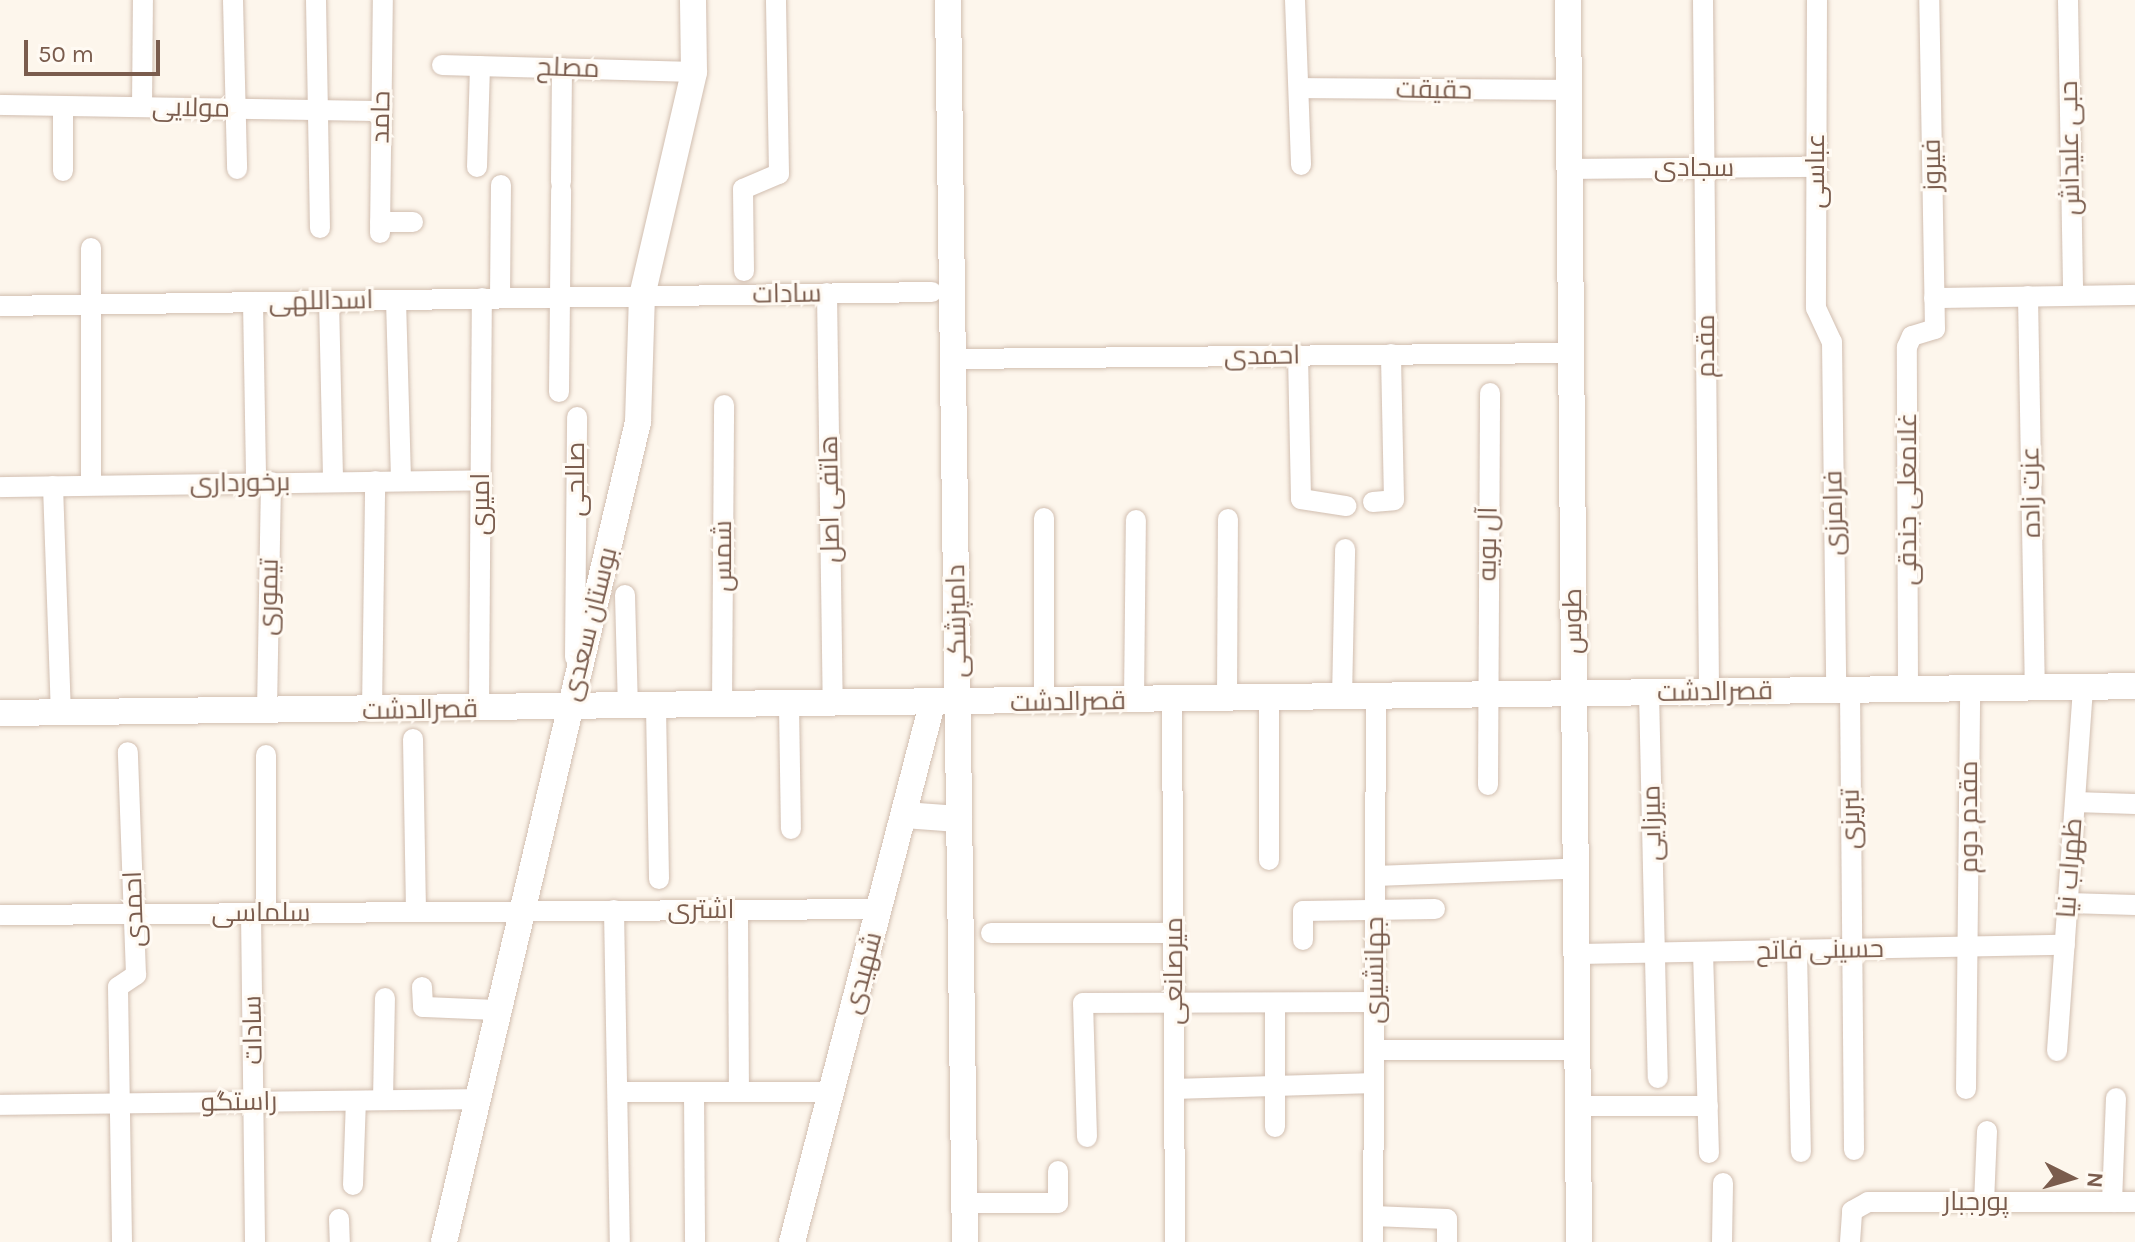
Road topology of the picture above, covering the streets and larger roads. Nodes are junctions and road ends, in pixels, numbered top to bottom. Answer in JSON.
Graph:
{"nodes":[{"id":1,"x":143,"y":0,"type":"edge"},
{"id":2,"x":233,"y":0,"type":"edge"},
{"id":3,"x":316,"y":0,"type":"edge"},
{"id":4,"x":383,"y":0,"type":"edge"},
{"id":5,"x":693,"y":0,"type":"edge"},
{"id":6,"x":776,"y":0,"type":"edge"},
{"id":7,"x":948,"y":0,"type":"edge"},
{"id":8,"x":1295,"y":0,"type":"edge"},
{"id":9,"x":1568,"y":0,"type":"edge"},
{"id":10,"x":1703,"y":0,"type":"edge"},
{"id":11,"x":1817,"y":0,"type":"edge"},
{"id":12,"x":1929,"y":0,"type":"edge"},
{"id":13,"x":2068,"y":0,"type":"edge"},
{"id":14,"x":442,"y":65,"type":"dead end"},
{"id":15,"x":480,"y":66,"type":"junction"},
{"id":16,"x":562,"y":68,"type":"junction"},
{"id":17,"x":694,"y":72,"type":"junction"},
{"id":18,"x":1299,"y":88,"type":"junction"},
{"id":19,"x":1569,"y":90,"type":"junction"},
{"id":20,"x":0,"y":105,"type":"edge"},
{"id":21,"x":63,"y":106,"type":"junction"},
{"id":22,"x":142,"y":107,"type":"junction"},
{"id":23,"x":235,"y":108,"type":"junction"},
{"id":24,"x":319,"y":110,"type":"junction"},
{"id":25,"x":381,"y":111,"type":"junction"},
{"id":26,"x":1301,"y":165,"type":"dead end"},
{"id":27,"x":477,"y":167,"type":"dead end"},
{"id":28,"x":1817,"y":167,"type":"junction"},
{"id":29,"x":1705,"y":168,"type":"junction"},
{"id":30,"x":237,"y":169,"type":"dead end"},
{"id":31,"x":1571,"y":169,"type":"junction"},
{"id":32,"x":63,"y":171,"type":"dead end"},
{"id":33,"x":501,"y":185,"type":"dead end"},
{"id":34,"x":413,"y":222,"type":"dead end"},
{"id":35,"x":320,"y":228,"type":"dead end"},
{"id":36,"x":91,"y":248,"type":"dead end"},
{"id":37,"x":744,"y":271,"type":"dead end"},
{"id":38,"x":942,"y":292,"type":"junction"},
{"id":39,"x":827,"y":293,"type":"junction"},
{"id":40,"x":2073,"y":295,"type":"junction"},
{"id":41,"x":2135,"y":295,"type":"edge"},
{"id":42,"x":642,"y":296,"type":"junction"},
{"id":43,"x":2028,"y":296,"type":"junction"},
{"id":44,"x":560,"y":297,"type":"junction"},
{"id":45,"x":491,"y":298,"type":"junction"},
{"id":46,"x":1934,"y":298,"type":"junction"},
{"id":47,"x":396,"y":300,"type":"junction"},
{"id":48,"x":329,"y":301,"type":"junction"},
{"id":49,"x":253,"y":302,"type":"junction"},
{"id":50,"x":89,"y":305,"type":"junction"},
{"id":51,"x":0,"y":306,"type":"edge"},
{"id":52,"x":1935,"y":329,"type":"joint"},
{"id":53,"x":1831,"y":336,"type":"joint"},
{"id":54,"x":1571,"y":353,"type":"junction"},
{"id":55,"x":1391,"y":354,"type":"junction"},
{"id":56,"x":1298,"y":355,"type":"junction"},
{"id":57,"x":953,"y":359,"type":"junction"},
{"id":58,"x":559,"y":392,"type":"dead end"},
{"id":59,"x":1490,"y":393,"type":"dead end"},
{"id":60,"x":724,"y":405,"type":"dead end"},
{"id":61,"x":577,"y":417,"type":"dead end"},
{"id":62,"x":481,"y":480,"type":"junction"},
{"id":63,"x":333,"y":481,"type":"junction"},
{"id":64,"x":375,"y":481,"type":"junction"},
{"id":65,"x":401,"y":481,"type":"junction"},
{"id":66,"x":263,"y":482,"type":"junction"},
{"id":67,"x":91,"y":485,"type":"junction"},
{"id":68,"x":53,"y":486,"type":"junction"},
{"id":69,"x":0,"y":487,"type":"edge"},
{"id":70,"x":1373,"y":502,"type":"dead end"},
{"id":71,"x":1346,"y":506,"type":"dead end"},
{"id":72,"x":1044,"y":518,"type":"dead end"},
{"id":73,"x":1228,"y":519,"type":"dead end"},
{"id":74,"x":1136,"y":520,"type":"dead end"},
{"id":75,"x":1345,"y":549,"type":"dead end"},
{"id":76,"x":625,"y":595,"type":"dead end"},
{"id":77,"x":2083,"y":686,"type":"junction"},
{"id":78,"x":2135,"y":686,"type":"edge"},
{"id":79,"x":2035,"y":687,"type":"junction"},
{"id":80,"x":1970,"y":688,"type":"junction"},
{"id":81,"x":1908,"y":689,"type":"junction"},
{"id":82,"x":1843,"y":690,"type":"junction"},
{"id":83,"x":1709,"y":692,"type":"junction"},
{"id":84,"x":1649,"y":693,"type":"junction"},
{"id":85,"x":1574,"y":694,"type":"junction"},
{"id":86,"x":572,"y":696,"type":"junction"},
{"id":87,"x":1486,"y":696,"type":"junction"},
{"id":88,"x":1376,"y":697,"type":"junction"},
{"id":89,"x":1342,"y":698,"type":"junction"},
{"id":90,"x":1269,"y":699,"type":"junction"},
{"id":91,"x":1172,"y":700,"type":"junction"},
{"id":92,"x":1227,"y":700,"type":"junction"},
{"id":93,"x":1134,"y":701,"type":"junction"},
{"id":94,"x":1044,"y":702,"type":"junction"},
{"id":95,"x":945,"y":704,"type":"junction"},
{"id":96,"x":833,"y":705,"type":"junction"},
{"id":97,"x":722,"y":706,"type":"junction"},
{"id":98,"x":789,"y":706,"type":"junction"},
{"id":99,"x":628,"y":707,"type":"junction"},
{"id":100,"x":656,"y":707,"type":"junction"},
{"id":101,"x":479,"y":709,"type":"junction"},
{"id":102,"x":372,"y":710,"type":"junction"},
{"id":103,"x":267,"y":711,"type":"junction"},
{"id":104,"x":0,"y":713,"type":"edge"},
{"id":105,"x":61,"y":713,"type":"junction"},
{"id":106,"x":413,"y":739,"type":"dead end"},
{"id":107,"x":128,"y":752,"type":"dead end"},
{"id":108,"x":266,"y":755,"type":"dead end"},
{"id":109,"x":1488,"y":785,"type":"dead end"},
{"id":110,"x":2075,"y":802,"type":"junction"},
{"id":111,"x":2135,"y":804,"type":"edge"},
{"id":112,"x":904,"y":815,"type":"junction"},
{"id":113,"x":959,"y":819,"type":"junction"},
{"id":114,"x":791,"y":829,"type":"dead end"},
{"id":115,"x":1269,"y":860,"type":"dead end"},
{"id":116,"x":1563,"y":869,"type":"dead end"},
{"id":117,"x":1375,"y":876,"type":"junction"},
{"id":118,"x":659,"y":879,"type":"dead end"},
{"id":119,"x":2068,"y":903,"type":"junction"},
{"id":120,"x":2135,"y":905,"type":"edge"},
{"id":121,"x":880,"y":909,"type":"junction"},
{"id":122,"x":1375,"y":909,"type":"junction"},
{"id":123,"x":1435,"y":909,"type":"dead end"},
{"id":124,"x":614,"y":910,"type":"junction"},
{"id":125,"x":738,"y":910,"type":"junction"},
{"id":126,"x":521,"y":911,"type":"junction"},
{"id":127,"x":416,"y":912,"type":"junction"},
{"id":128,"x":258,"y":913,"type":"junction"},
{"id":129,"x":135,"y":914,"type":"junction"},
{"id":130,"x":0,"y":915,"type":"edge"},
{"id":131,"x":991,"y":933,"type":"dead end"},
{"id":132,"x":1174,"y":933,"type":"junction"},
{"id":133,"x":1303,"y":940,"type":"dead end"},
{"id":134,"x":2065,"y":945,"type":"junction"},
{"id":135,"x":1968,"y":947,"type":"junction"},
{"id":136,"x":1853,"y":949,"type":"junction"},
{"id":137,"x":1797,"y":950,"type":"junction"},
{"id":138,"x":1703,"y":952,"type":"junction"},
{"id":139,"x":1656,"y":953,"type":"junction"},
{"id":140,"x":1576,"y":954,"type":"junction"},
{"id":141,"x":422,"y":987,"type":"dead end"},
{"id":142,"x":385,"y":998,"type":"dead end"},
{"id":143,"x":1374,"y":1002,"type":"junction"},
{"id":144,"x":1275,"y":1003,"type":"junction"},
{"id":145,"x":1174,"y":1004,"type":"junction"},
{"id":146,"x":498,"y":1010,"type":"junction"},
{"id":147,"x":1374,"y":1050,"type":"junction"},
{"id":148,"x":1577,"y":1050,"type":"junction"},
{"id":149,"x":2057,"y":1051,"type":"dead end"},
{"id":150,"x":1658,"y":1078,"type":"dead end"},
{"id":151,"x":1374,"y":1083,"type":"junction"},
{"id":152,"x":1275,"y":1086,"type":"junction"},
{"id":153,"x":1174,"y":1089,"type":"junction"},
{"id":154,"x":1966,"y":1089,"type":"dead end"},
{"id":155,"x":618,"y":1092,"type":"junction"},
{"id":156,"x":694,"y":1092,"type":"junction"},
{"id":157,"x":739,"y":1092,"type":"junction"},
{"id":158,"x":832,"y":1092,"type":"junction"},
{"id":159,"x":2116,"y":1098,"type":"dead end"},
{"id":160,"x":477,"y":1099,"type":"junction"},
{"id":161,"x":383,"y":1100,"type":"junction"},
{"id":162,"x":356,"y":1101,"type":"junction"},
{"id":163,"x":254,"y":1102,"type":"junction"},
{"id":164,"x":120,"y":1103,"type":"junction"},
{"id":165,"x":0,"y":1105,"type":"edge"},
{"id":166,"x":1578,"y":1106,"type":"junction"},
{"id":167,"x":1708,"y":1106,"type":"junction"},
{"id":168,"x":1275,"y":1127,"type":"dead end"},
{"id":169,"x":1987,"y":1131,"type":"dead end"},
{"id":170,"x":1087,"y":1137,"type":"dead end"},
{"id":171,"x":1854,"y":1150,"type":"dead end"},
{"id":172,"x":1801,"y":1152,"type":"dead end"},
{"id":173,"x":1709,"y":1153,"type":"dead end"},
{"id":174,"x":1058,"y":1171,"type":"dead end"},
{"id":175,"x":1723,"y":1183,"type":"dead end"},
{"id":176,"x":353,"y":1185,"type":"dead end"},
{"id":177,"x":2112,"y":1202,"type":"junction"},
{"id":178,"x":2135,"y":1202,"type":"edge"},
{"id":179,"x":965,"y":1203,"type":"junction"},
{"id":180,"x":1984,"y":1203,"type":"junction"},
{"id":181,"x":1373,"y":1216,"type":"junction"},
{"id":182,"x":339,"y":1219,"type":"dead end"},
{"id":183,"x":122,"y":1242,"type":"edge"},
{"id":184,"x":255,"y":1242,"type":"edge"},
{"id":185,"x":340,"y":1242,"type":"edge"},
{"id":186,"x":444,"y":1242,"type":"edge"},
{"id":187,"x":620,"y":1242,"type":"edge"},
{"id":188,"x":695,"y":1242,"type":"edge"},
{"id":189,"x":792,"y":1242,"type":"edge"},
{"id":190,"x":965,"y":1242,"type":"edge"},
{"id":191,"x":1175,"y":1242,"type":"edge"},
{"id":192,"x":1373,"y":1242,"type":"edge"},
{"id":193,"x":1447,"y":1242,"type":"edge"},
{"id":194,"x":1579,"y":1242,"type":"edge"},
{"id":195,"x":1722,"y":1242,"type":"edge"},
{"id":196,"x":1850,"y":1242,"type":"edge"}],
"edges":[{"from":1,"to":22,"type":"street"},
{"from":2,"to":23,"type":"street"},
{"from":3,"to":24,"type":"street"},
{"from":4,"to":25,"type":"street","name":"حامد"},
{"from":5,"to":17,"type":"street","name":"بوستان سعدی"},
{"from":6,"to":37,"type":"street"},
{"from":7,"to":38,"type":"street","name":"دامپزشکی"},
{"from":8,"to":18,"type":"street"},
{"from":9,"to":19,"type":"street","name":"طوس"},
{"from":10,"to":29,"type":"street","name":"مقدم"},
{"from":11,"to":28,"type":"street","name":"عباسی"},
{"from":12,"to":46,"type":"street","name":"فیروز"},
{"from":13,"to":40,"type":"street","name":"حبی علیداش"},
{"from":14,"to":15,"type":"street","name":"مصلح"},
{"from":15,"to":16,"type":"street","name":"مصلح"},
{"from":15,"to":27,"type":"street"},
{"from":16,"to":17,"type":"street","name":"مصلح"},
{"from":16,"to":44,"type":"street"},
{"from":17,"to":42,"type":"street","name":"بوستان سعدی"},
{"from":18,"to":19,"type":"street","name":"حقیقت"},
{"from":18,"to":26,"type":"street"},
{"from":19,"to":31,"type":"street","name":"طوس"},
{"from":20,"to":21,"type":"street","name":"مولایی"},
{"from":21,"to":22,"type":"street","name":"مولایی"},
{"from":21,"to":32,"type":"street"},
{"from":22,"to":23,"type":"street","name":"مولایی"},
{"from":23,"to":24,"type":"street","name":"مولایی"},
{"from":23,"to":30,"type":"street"},
{"from":24,"to":25,"type":"street","name":"مولایی"},
{"from":24,"to":35,"type":"street"},
{"from":25,"to":34,"type":"street","name":"حامد"},
{"from":28,"to":29,"type":"street","name":"سجادی"},
{"from":28,"to":53,"type":"street","name":"عباسی"},
{"from":29,"to":31,"type":"street","name":"سجادی"},
{"from":29,"to":83,"type":"street","name":"مقدم"},
{"from":31,"to":54,"type":"street","name":"طوس"},
{"from":33,"to":45,"type":"street","name":"امیری"},
{"from":36,"to":50,"type":"street"},
{"from":38,"to":39,"type":"street","name":"سادات"},
{"from":38,"to":57,"type":"street","name":"دامپزشکی"},
{"from":39,"to":42,"type":"street","name":"سادات"},
{"from":39,"to":96,"type":"street","name":"هاتفی اصل"},
{"from":40,"to":41,"type":"street"},
{"from":40,"to":43,"type":"street"},
{"from":42,"to":44,"type":"street","name":"اسداللهی"},
{"from":42,"to":86,"type":"street","name":"بوستان سعدی"},
{"from":43,"to":46,"type":"street"},
{"from":43,"to":79,"type":"street","name":"عزت زاده"},
{"from":44,"to":45,"type":"street","name":"اسداللهی"},
{"from":44,"to":58,"type":"street"},
{"from":45,"to":47,"type":"street","name":"اسداللهی"},
{"from":45,"to":62,"type":"street","name":"امیری"},
{"from":46,"to":52,"type":"street","name":"فیروز"},
{"from":47,"to":48,"type":"street","name":"اسداللهی"},
{"from":47,"to":65,"type":"street"},
{"from":48,"to":49,"type":"street","name":"اسداللهی"},
{"from":48,"to":63,"type":"street"},
{"from":49,"to":50,"type":"street","name":"اسداللهی"},
{"from":49,"to":66,"type":"street","name":"تیموری"},
{"from":50,"to":51,"type":"street","name":"اسداللهی"},
{"from":50,"to":67,"type":"street"},
{"from":52,"to":81,"type":"street","name":"غلامعلی جندقی"},
{"from":53,"to":82,"type":"street","name":"فرامرزی"},
{"from":54,"to":55,"type":"street","name":"احمدی"},
{"from":54,"to":85,"type":"street","name":"طوس"},
{"from":55,"to":56,"type":"street","name":"احمدی"},
{"from":55,"to":70,"type":"street"},
{"from":56,"to":57,"type":"street","name":"احمدی"},
{"from":56,"to":71,"type":"street"},
{"from":57,"to":95,"type":"street","name":"دامپزشکی"},
{"from":59,"to":87,"type":"street","name":"آل بویه"},
{"from":60,"to":97,"type":"street","name":"شمس"},
{"from":61,"to":86,"type":"street","name":"صالحی"},
{"from":62,"to":65,"type":"street","name":"برخورداری"},
{"from":62,"to":101,"type":"street","name":"امیری"},
{"from":63,"to":64,"type":"street","name":"برخورداری"},
{"from":63,"to":66,"type":"street","name":"برخورداری"},
{"from":64,"to":65,"type":"street","name":"برخورداری"},
{"from":64,"to":102,"type":"street"},
{"from":66,"to":67,"type":"street","name":"برخورداری"},
{"from":66,"to":103,"type":"street","name":"تیموری"},
{"from":67,"to":68,"type":"street","name":"برخورداری"},
{"from":68,"to":69,"type":"street","name":"برخورداری"},
{"from":68,"to":105,"type":"street"},
{"from":72,"to":94,"type":"street"},
{"from":73,"to":92,"type":"street"},
{"from":74,"to":93,"type":"street"},
{"from":75,"to":89,"type":"street"},
{"from":76,"to":99,"type":"street"},
{"from":77,"to":78,"type":"street","name":"قصرالدشت"},
{"from":77,"to":79,"type":"street","name":"قصرالدشت"},
{"from":77,"to":110,"type":"street","name":"ظهراب نیا"},
{"from":79,"to":80,"type":"street","name":"قصرالدشت"},
{"from":80,"to":81,"type":"street","name":"قصرالدشت"},
{"from":80,"to":135,"type":"street","name":"مقدم دوم"},
{"from":81,"to":82,"type":"street","name":"قصرالدشت"},
{"from":82,"to":83,"type":"street","name":"قصرالدشت"},
{"from":82,"to":136,"type":"street","name":"تبریزی"},
{"from":83,"to":84,"type":"street","name":"قصرالدشت"},
{"from":84,"to":85,"type":"street","name":"قصرالدشت"},
{"from":84,"to":139,"type":"street","name":"میرزایی"},
{"from":85,"to":87,"type":"street","name":"قصرالدشت"},
{"from":85,"to":140,"type":"street","name":"طوس"},
{"from":86,"to":99,"type":"street","name":"قصرالدشت"},
{"from":86,"to":101,"type":"street","name":"قصرالدشت"},
{"from":86,"to":126,"type":"street","name":"بوستان سعدی"},
{"from":87,"to":88,"type":"street","name":"قصرالدشت"},
{"from":87,"to":109,"type":"street","name":"آل بویه"},
{"from":88,"to":89,"type":"street","name":"قصرالدشت"},
{"from":88,"to":117,"type":"street","name":"جهانشیری"},
{"from":89,"to":90,"type":"street","name":"قصرالدشت"},
{"from":90,"to":92,"type":"street","name":"قصرالدشت"},
{"from":90,"to":115,"type":"street"},
{"from":91,"to":92,"type":"street","name":"قصرالدشت"},
{"from":91,"to":93,"type":"street","name":"قصرالدشت"},
{"from":91,"to":132,"type":"street","name":"میرصانعی"},
{"from":93,"to":94,"type":"street","name":"قصرالدشت"},
{"from":94,"to":95,"type":"street","name":"قصرالدشت"},
{"from":95,"to":96,"type":"street","name":"قصرالدشت"},
{"from":95,"to":112,"type":"street","name":"شهیدی"},
{"from":95,"to":113,"type":"street","name":"دامپزشکی"},
{"from":96,"to":98,"type":"street","name":"قصرالدشت"},
{"from":97,"to":98,"type":"street","name":"قصرالدشت"},
{"from":97,"to":100,"type":"street","name":"قصرالدشت"},
{"from":98,"to":114,"type":"street"},
{"from":99,"to":100,"type":"street","name":"قصرالدشت"},
{"from":100,"to":118,"type":"street"},
{"from":101,"to":102,"type":"street","name":"قصرالدشت"},
{"from":102,"to":103,"type":"street","name":"قصرالدشت"},
{"from":103,"to":105,"type":"street","name":"قصرالدشت"},
{"from":104,"to":105,"type":"street","name":"قصرالدشت"},
{"from":106,"to":127,"type":"street"},
{"from":107,"to":129,"type":"street","name":"احمدی"},
{"from":108,"to":128,"type":"street","name":"سادات"},
{"from":110,"to":111,"type":"street"},
{"from":110,"to":119,"type":"street","name":"ظهراب نیا"},
{"from":112,"to":113,"type":"street"},
{"from":112,"to":121,"type":"street","name":"شهیدی"},
{"from":113,"to":179,"type":"street","name":"دامپزشکی"},
{"from":116,"to":117,"type":"street"},
{"from":117,"to":122,"type":"street","name":"جهانشیری"},
{"from":119,"to":120,"type":"street"},
{"from":119,"to":134,"type":"street","name":"ظهراب نیا"},
{"from":121,"to":125,"type":"street","name":"اشتری"},
{"from":121,"to":158,"type":"street","name":"شهیدی"},
{"from":122,"to":123,"type":"street"},
{"from":122,"to":133,"type":"street"},
{"from":122,"to":143,"type":"street","name":"جهانشیری"},
{"from":124,"to":125,"type":"street","name":"اشتری"},
{"from":124,"to":126,"type":"street","name":"اشتری"},
{"from":124,"to":155,"type":"street"},
{"from":125,"to":157,"type":"street"},
{"from":126,"to":127,"type":"street","name":"سلماسی"},
{"from":126,"to":146,"type":"street","name":"بوستان سعدی"},
{"from":127,"to":128,"type":"street","name":"سلماسی"},
{"from":128,"to":129,"type":"street","name":"سلماسی"},
{"from":128,"to":163,"type":"street","name":"سادات"},
{"from":129,"to":130,"type":"street","name":"سلماسی"},
{"from":129,"to":164,"type":"street","name":"احمدی"},
{"from":131,"to":132,"type":"street"},
{"from":132,"to":145,"type":"street","name":"میرصانعی"},
{"from":134,"to":135,"type":"street","name":"حسینی فاتح"},
{"from":134,"to":149,"type":"street","name":"ظهراب نیا"},
{"from":135,"to":136,"type":"street","name":"حسینی فاتح"},
{"from":135,"to":154,"type":"street","name":"مقدم دوم"},
{"from":136,"to":137,"type":"street","name":"حسینی فاتح"},
{"from":136,"to":171,"type":"street","name":"تبریزی"},
{"from":137,"to":138,"type":"street","name":"حسینی فاتح"},
{"from":137,"to":172,"type":"street"},
{"from":138,"to":139,"type":"street","name":"حسینی فاتح"},
{"from":138,"to":167,"type":"street"},
{"from":139,"to":140,"type":"street","name":"حسینی فاتح"},
{"from":139,"to":150,"type":"street","name":"میرزایی"},
{"from":140,"to":148,"type":"street","name":"طوس"},
{"from":141,"to":146,"type":"street"},
{"from":142,"to":161,"type":"street"},
{"from":143,"to":144,"type":"street"},
{"from":143,"to":147,"type":"street","name":"جهانشیری"},
{"from":144,"to":145,"type":"street"},
{"from":144,"to":152,"type":"street"},
{"from":145,"to":153,"type":"street","name":"میرصانعی"},
{"from":145,"to":170,"type":"street"},
{"from":146,"to":160,"type":"street","name":"بوستان سعدی"},
{"from":147,"to":148,"type":"street"},
{"from":147,"to":151,"type":"street","name":"جهانشیری"},
{"from":148,"to":166,"type":"street","name":"طوس"},
{"from":151,"to":152,"type":"street"},
{"from":151,"to":181,"type":"street","name":"جهانشیری"},
{"from":152,"to":153,"type":"street"},
{"from":152,"to":168,"type":"street"},
{"from":153,"to":191,"type":"street","name":"میرصانعی"},
{"from":155,"to":156,"type":"street"},
{"from":155,"to":187,"type":"street"},
{"from":156,"to":157,"type":"street"},
{"from":156,"to":188,"type":"street"},
{"from":157,"to":158,"type":"street"},
{"from":158,"to":189,"type":"street","name":"شهیدی"},
{"from":159,"to":177,"type":"street"},
{"from":160,"to":161,"type":"street","name":"راستگو"},
{"from":160,"to":186,"type":"street","name":"بوستان سعدی"},
{"from":161,"to":162,"type":"street","name":"راستگو"},
{"from":162,"to":163,"type":"street","name":"راستگو"},
{"from":162,"to":176,"type":"street"},
{"from":163,"to":164,"type":"street","name":"راستگو"},
{"from":163,"to":184,"type":"street","name":"سادات"},
{"from":164,"to":165,"type":"street","name":"راستگو"},
{"from":164,"to":183,"type":"street"},
{"from":166,"to":167,"type":"street"},
{"from":166,"to":194,"type":"street","name":"طوس"},
{"from":167,"to":173,"type":"street"},
{"from":169,"to":180,"type":"street"},
{"from":174,"to":179,"type":"street"},
{"from":175,"to":195,"type":"street"},
{"from":177,"to":178,"type":"street","name":"پورجبار"},
{"from":177,"to":180,"type":"street","name":"پورجبار"},
{"from":179,"to":190,"type":"street","name":"دامپزشکی"},
{"from":180,"to":196,"type":"street","name":"پورجبار"},
{"from":181,"to":192,"type":"street","name":"جهانشیری"},
{"from":181,"to":193,"type":"street"},
{"from":182,"to":185,"type":"street"}]}
